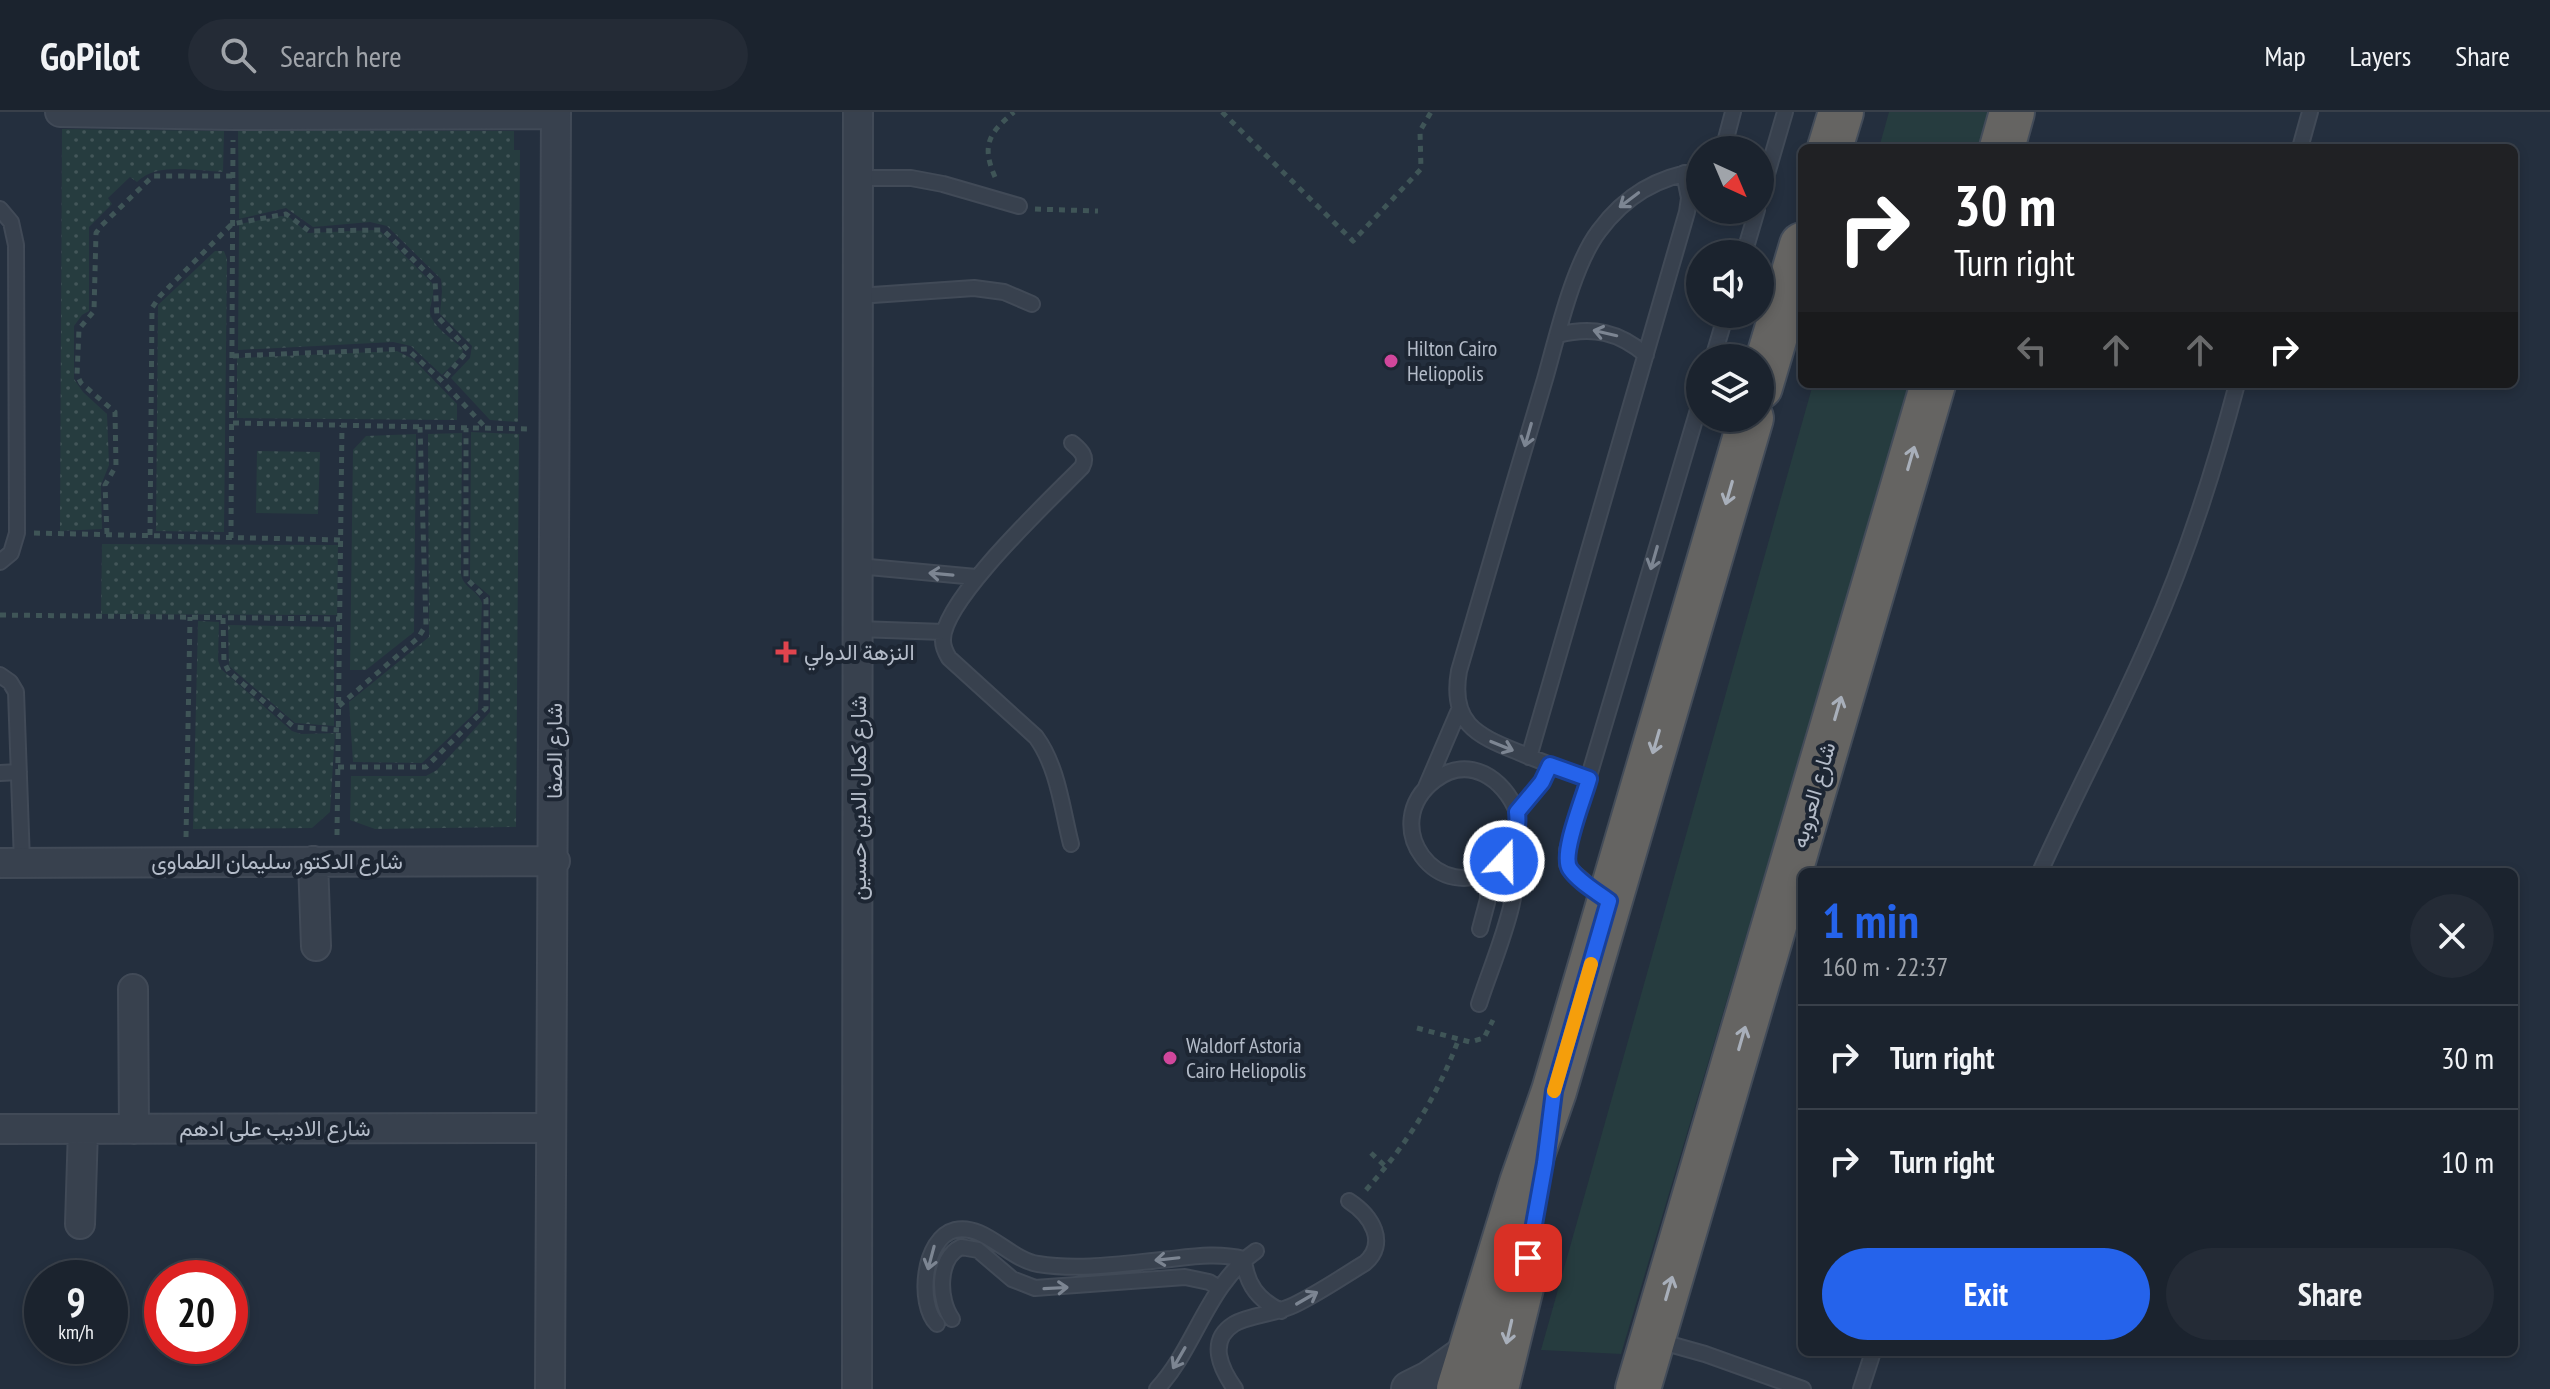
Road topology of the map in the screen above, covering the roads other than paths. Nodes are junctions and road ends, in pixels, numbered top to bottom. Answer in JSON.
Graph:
{"nodes":[{"id":1,"x":60,"y":112,"type":"edge"},
{"id":2,"x":858,"y":112,"type":"edge"},
{"id":3,"x":1733,"y":112,"type":"edge"},
{"id":4,"x":1785,"y":112,"type":"edge"},
{"id":5,"x":1841,"y":112,"type":"edge"},
{"id":6,"x":2012,"y":112,"type":"edge"},
{"id":7,"x":2310,"y":112,"type":"edge"},
{"id":8,"x":556,"y":113,"type":"edge"},
{"id":9,"x":1727,"y":136,"type":"edge"},
{"id":10,"x":1774,"y":142,"type":"edge"},
{"id":11,"x":1831,"y":144,"type":"edge"},
{"id":12,"x":2003,"y":144,"type":"edge"},
{"id":13,"x":2301,"y":144,"type":"edge"},
{"id":14,"x":1684,"y":173,"type":"joint"},
{"id":15,"x":858,"y":178,"type":"junction"},
{"id":16,"x":1019,"y":206,"type":"road end"},
{"id":17,"x":0,"y":209,"type":"edge"},
{"id":18,"x":1798,"y":259,"type":"edge"},
{"id":19,"x":858,"y":296,"type":"junction"},
{"id":20,"x":1032,"y":304,"type":"dead end"},
{"id":21,"x":1558,"y":335,"type":"junction"},
{"id":22,"x":1773,"y":344,"type":"edge"},
{"id":23,"x":1646,"y":355,"type":"junction"},
{"id":24,"x":1932,"y":388,"type":"edge"},
{"id":25,"x":2236,"y":388,"type":"edge"},
{"id":26,"x":1691,"y":432,"type":"edge"},
{"id":27,"x":1747,"y":432,"type":"edge"},
{"id":28,"x":1072,"y":443,"type":"dead end"},
{"id":29,"x":0,"y":562,"type":"edge"},
{"id":30,"x":858,"y":566,"type":"junction"},
{"id":31,"x":976,"y":577,"type":"junction"},
{"id":32,"x":858,"y":629,"type":"junction"},
{"id":33,"x":944,"y":632,"type":"junction"},
{"id":34,"x":0,"y":675,"type":"edge"},
{"id":35,"x":1459,"y":710,"type":"junction"},
{"id":36,"x":1529,"y":757,"type":"junction"},
{"id":37,"x":1550,"y":765,"type":"junction"},
{"id":38,"x":19,"y":772,"type":"junction"},
{"id":39,"x":0,"y":773,"type":"edge"},
{"id":40,"x":1589,"y":779,"type":"junction"},
{"id":41,"x":1425,"y":788,"type":"junction"},
{"id":42,"x":1517,"y":812,"type":"junction"},
{"id":43,"x":1071,"y":844,"type":"dead end"},
{"id":44,"x":1515,"y":844,"type":"junction"},
{"id":45,"x":325,"y":860,"type":"junction"},
{"id":46,"x":555,"y":861,"type":"junction"},
{"id":47,"x":11,"y":862,"type":"edge"},
{"id":48,"x":2042,"y":868,"type":"edge"},
{"id":49,"x":1488,"y":873,"type":"junction"},
{"id":50,"x":1609,"y":901,"type":"junction"},
{"id":51,"x":1480,"y":929,"type":"dead end"},
{"id":52,"x":316,"y":946,"type":"dead end"},
{"id":53,"x":133,"y":989,"type":"dead end"},
{"id":54,"x":1479,"y":1004,"type":"dead end"},
{"id":55,"x":1554,"y":1091,"type":"junction"},
{"id":56,"x":550,"y":1128,"type":"junction"},
{"id":57,"x":0,"y":1129,"type":"edge"},
{"id":58,"x":83,"y":1129,"type":"junction"},
{"id":59,"x":134,"y":1129,"type":"junction"},
{"id":60,"x":1352,"y":1202,"type":"road end"},
{"id":61,"x":80,"y":1224,"type":"dead end"},
{"id":62,"x":1250,"y":1255,"type":"junction"},
{"id":63,"x":1033,"y":1264,"type":"junction"},
{"id":64,"x":1114,"y":1265,"type":"junction"},
{"id":65,"x":1116,"y":1283,"type":"junction"},
{"id":66,"x":1023,"y":1284,"type":"junction"},
{"id":67,"x":1219,"y":1288,"type":"junction"},
{"id":68,"x":1281,"y":1311,"type":"junction"},
{"id":69,"x":952,"y":1319,"type":"dead end"},
{"id":70,"x":937,"y":1324,"type":"dead end"},
{"id":71,"x":1654,"y":1340,"type":"junction"},
{"id":72,"x":1872,"y":1356,"type":"edge"},
{"id":73,"x":1465,"y":1369,"type":"edge"},
{"id":74,"x":550,"y":1389,"type":"edge"},
{"id":75,"x":857,"y":1389,"type":"edge"},
{"id":76,"x":1157,"y":1389,"type":"edge"},
{"id":77,"x":1235,"y":1389,"type":"edge"},
{"id":78,"x":1409,"y":1389,"type":"edge"},
{"id":79,"x":1496,"y":1389,"type":"edge"},
{"id":80,"x":1638,"y":1389,"type":"edge"},
{"id":81,"x":1803,"y":1389,"type":"edge"},
{"id":82,"x":1861,"y":1389,"type":"edge"}],
"edges":[{"from":1,"to":8,"type":"street"},
{"from":2,"to":15,"type":"street","name":"شارع كمال الدين حسين"},
{"from":3,"to":9,"type":"lane"},
{"from":4,"to":10,"type":"lane"},
{"from":5,"to":11,"type":"highway"},
{"from":6,"to":12,"type":"highway"},
{"from":7,"to":13,"type":"lane"},
{"from":8,"to":46,"type":"street","name":"شارع الصفا"},
{"from":14,"to":21,"type":"lane","one_way":true},
{"from":14,"to":23,"type":"lane"},
{"from":15,"to":16,"type":"lane"},
{"from":15,"to":19,"type":"street","name":"شارع كمال الدين حسين"},
{"from":17,"to":29,"type":"lane"},
{"from":18,"to":22,"type":"highway"},
{"from":19,"to":20,"type":"lane"},
{"from":19,"to":30,"type":"street","name":"شارع كمال الدين حسين"},
{"from":23,"to":21,"type":"lane","one_way":true},
{"from":21,"to":35,"type":"lane","one_way":true},
{"from":23,"to":36,"type":"lane"},
{"from":71,"to":24,"type":"highway","name":"شارع العروبه","one_way":true},
{"from":25,"to":48,"type":"lane"},
{"from":26,"to":40,"type":"lane","one_way":true},
{"from":27,"to":50,"type":"highway","one_way":true},
{"from":28,"to":31,"type":"lane"},
{"from":31,"to":30,"type":"lane","one_way":true},
{"from":30,"to":32,"type":"street","name":"شارع كمال الدين حسين"},
{"from":31,"to":33,"type":"lane"},
{"from":32,"to":33,"type":"lane"},
{"from":32,"to":75,"type":"street","name":"شارع كمال الدين حسين"},
{"from":33,"to":43,"type":"lane"},
{"from":34,"to":38,"type":"lane"},
{"from":35,"to":36,"type":"lane","one_way":true},
{"from":35,"to":41,"type":"lane"},
{"from":36,"to":37,"type":"lane"},
{"from":37,"to":40,"type":"lane"},
{"from":37,"to":42,"type":"lane"},
{"from":38,"to":39,"type":"lane"},
{"from":38,"to":47,"type":"lane"},
{"from":40,"to":50,"type":"lane"},
{"from":41,"to":42,"type":"lane"},
{"from":41,"to":49,"type":"lane"},
{"from":42,"to":44,"type":"lane"},
{"from":44,"to":49,"type":"lane"},
{"from":44,"to":54,"type":"lane"},
{"from":45,"to":46,"type":"street","name":"شارع الدكتور سليمان الطماوى"},
{"from":45,"to":47,"type":"street","name":"شارع الدكتور سليمان الطماوى"},
{"from":45,"to":52,"type":"street"},
{"from":46,"to":56,"type":"street","name":"شارع الصفا"},
{"from":49,"to":51,"type":"lane"},
{"from":50,"to":55,"type":"highway"},
{"from":53,"to":59,"type":"street"},
{"from":55,"to":73,"type":"highway"},
{"from":55,"to":79,"type":"highway","one_way":true},
{"from":56,"to":59,"type":"street","name":"شارع الاديب على ادهم"},
{"from":56,"to":74,"type":"street","name":"شارع الصفا"},
{"from":57,"to":58,"type":"street","name":"شارع الاديب على ادهم"},
{"from":58,"to":59,"type":"street","name":"شارع الاديب على ادهم"},
{"from":58,"to":61,"type":"street"},
{"from":68,"to":60,"type":"lane","one_way":true},
{"from":62,"to":64,"type":"lane","one_way":true},
{"from":62,"to":67,"type":"lane"},
{"from":62,"to":68,"type":"lane"},
{"from":63,"to":64,"type":"lane"},
{"from":63,"to":66,"type":"lane"},
{"from":63,"to":70,"type":"lane","one_way":true},
{"from":64,"to":65,"type":"lane"},
{"from":66,"to":65,"type":"lane","one_way":true},
{"from":65,"to":67,"type":"lane"},
{"from":66,"to":69,"type":"lane"},
{"from":67,"to":76,"type":"lane","one_way":true},
{"from":68,"to":77,"type":"lane"},
{"from":71,"to":80,"type":"highway","name":"شارع العروبه"},
{"from":71,"to":81,"type":"lane"},
{"from":72,"to":82,"type":"lane"},
{"from":73,"to":78,"type":"street"}]}
